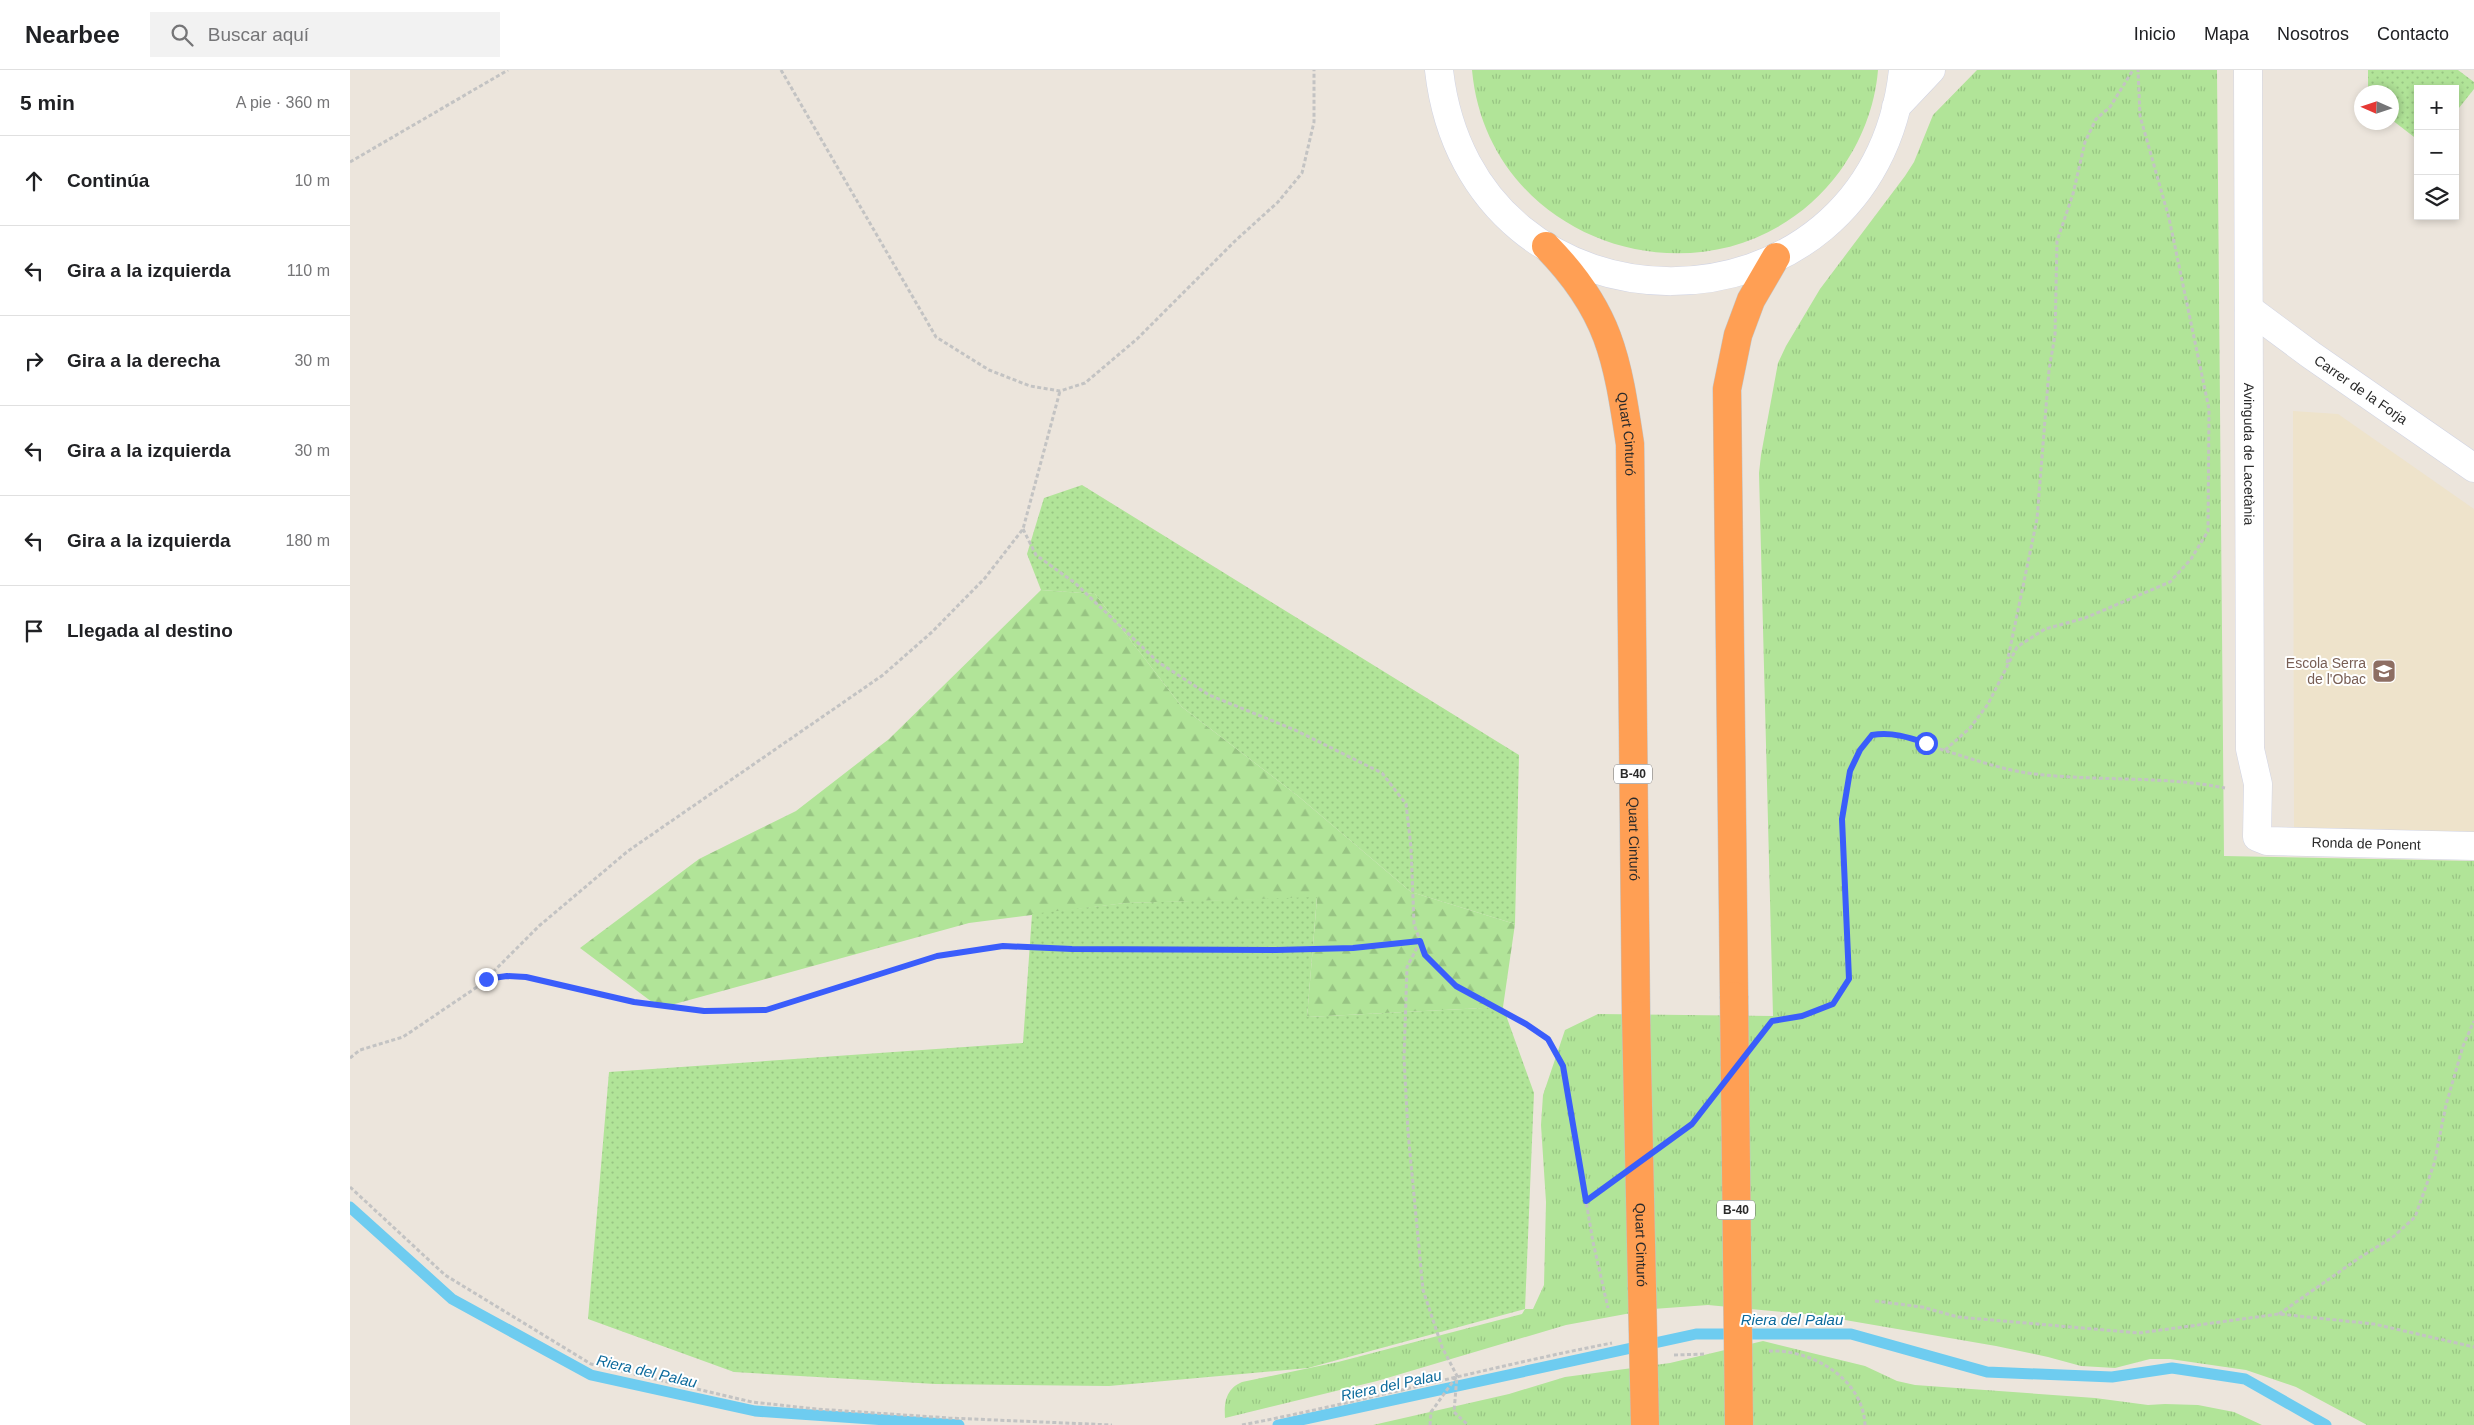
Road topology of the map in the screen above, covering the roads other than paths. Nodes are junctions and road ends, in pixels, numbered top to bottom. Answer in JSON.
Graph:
{"nodes":[{"id":1,"x":1439,"y":70,"type":"edge"},
{"id":2,"x":1903,"y":70,"type":"edge"},
{"id":3,"x":1931,"y":70,"type":"edge"},
{"id":4,"x":2248,"y":70,"type":"edge"},
{"id":5,"x":1896,"y":107,"type":"junction"},
{"id":6,"x":1546,"y":246,"type":"junction"},
{"id":7,"x":1776,"y":257,"type":"junction"},
{"id":8,"x":2249,"y":309,"type":"junction"},
{"id":9,"x":2474,"y":468,"type":"edge"},
{"id":10,"x":2257,"y":837,"type":"joint"},
{"id":11,"x":2474,"y":846,"type":"edge"},
{"id":12,"x":1645,"y":1425,"type":"edge"},
{"id":13,"x":1739,"y":1425,"type":"edge"}],
"edges":[{"from":1,"to":6,"type":"street"},
{"from":2,"to":5,"type":"street"},
{"from":3,"to":5,"type":"street"},
{"from":4,"to":8,"type":"street","name":"Avinguda de Lacetània"},
{"from":5,"to":7,"type":"street"},
{"from":6,"to":7,"type":"street"},
{"from":6,"to":12,"type":"highway","name":"Quart Cinturó","number":"B-40","bridge":true},
{"from":7,"to":13,"type":"highway","number":"B-40","bridge":true},
{"from":8,"to":9,"type":"street","name":"Carrer de la Forja"},
{"from":8,"to":10,"type":"street","name":"Avinguda de Lacetània"},
{"from":10,"to":11,"type":"street","name":"Ronda de Ponent"}]}
